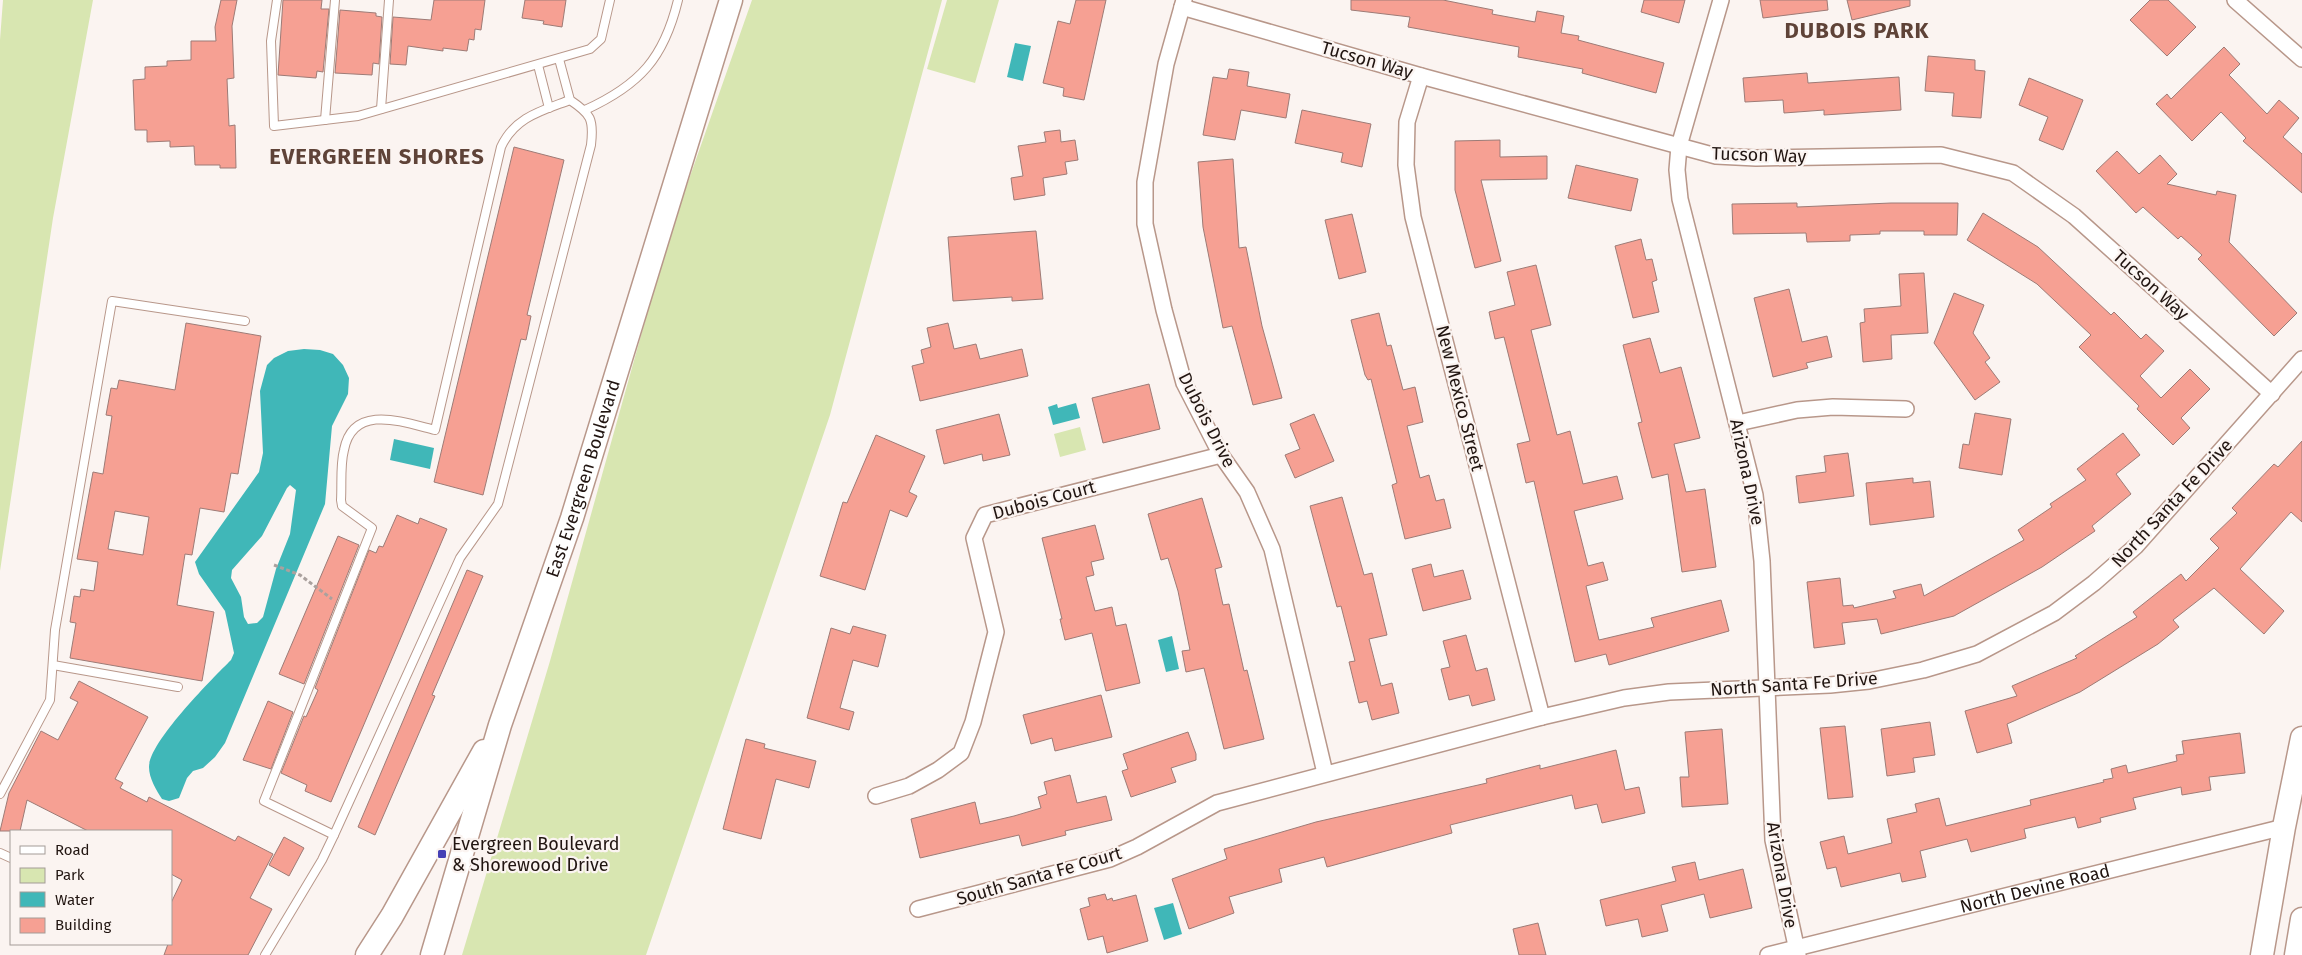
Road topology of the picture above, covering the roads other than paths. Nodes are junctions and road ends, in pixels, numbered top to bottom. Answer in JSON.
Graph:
{"nodes":[{"id":1,"x":278,"y":0,"type":"edge"},
{"id":2,"x":335,"y":0,"type":"edge"},
{"id":3,"x":389,"y":0,"type":"edge"},
{"id":4,"x":610,"y":0,"type":"edge"},
{"id":5,"x":678,"y":0,"type":"edge"},
{"id":6,"x":731,"y":0,"type":"edge"},
{"id":7,"x":1721,"y":0,"type":"edge"},
{"id":8,"x":2235,"y":0,"type":"edge"},
{"id":9,"x":1183,"y":4,"type":"edge"},
{"id":10,"x":559,"y":59,"type":"junction"},
{"id":11,"x":2302,"y":59,"type":"edge"},
{"id":12,"x":538,"y":65,"type":"junction"},
{"id":13,"x":1421,"y":76,"type":"junction"},
{"id":14,"x":570,"y":100,"type":"junction"},
{"id":15,"x":381,"y":108,"type":"junction"},
{"id":16,"x":549,"y":108,"type":"junction"},
{"id":17,"x":585,"y":110,"type":"junction"},
{"id":18,"x":325,"y":120,"type":"junction"},
{"id":19,"x":1679,"y":146,"type":"junction"},
{"id":20,"x":245,"y":321,"type":"dead end"},
{"id":21,"x":2302,"y":359,"type":"edge"},
{"id":22,"x":2272,"y":394,"type":"junction"},
{"id":23,"x":1906,"y":409,"type":"dead end"},
{"id":24,"x":1738,"y":423,"type":"junction"},
{"id":25,"x":1221,"y":455,"type":"junction"},
{"id":26,"x":53,"y":665,"type":"junction"},
{"id":27,"x":178,"y":687,"type":"dead end"},
{"id":28,"x":1767,"y":688,"type":"junction"},
{"id":29,"x":1542,"y":717,"type":"junction"},
{"id":30,"x":500,"y":725,"type":"junction"},
{"id":31,"x":2302,"y":738,"type":"edge"},
{"id":32,"x":1325,"y":773,"type":"junction"},
{"id":33,"x":0,"y":794,"type":"edge"},
{"id":34,"x":876,"y":796,"type":"dead end"},
{"id":35,"x":2293,"y":825,"type":"edge"},
{"id":36,"x":334,"y":835,"type":"junction"},
{"id":37,"x":918,"y":909,"type":"dead end"},
{"id":38,"x":2302,"y":919,"type":"edge"},
{"id":39,"x":1797,"y":951,"type":"edge"},
{"id":40,"x":265,"y":955,"type":"edge"},
{"id":41,"x":367,"y":955,"type":"edge"},
{"id":42,"x":432,"y":955,"type":"edge"},
{"id":43,"x":1768,"y":955,"type":"edge"},
{"id":44,"x":2262,"y":955,"type":"edge"},
{"id":45,"x":2296,"y":955,"type":"edge"}],
"edges":[{"from":1,"to":18,"type":"lane"},
{"from":2,"to":18,"type":"lane"},
{"from":3,"to":15,"type":"lane"},
{"from":4,"to":10,"type":"lane"},
{"from":5,"to":17,"type":"lane"},
{"from":6,"to":30,"type":"street","name":"East Evergreen Boulevard"},
{"from":7,"to":19,"type":"street","name":"Arizona Drive"},
{"from":8,"to":11,"type":"street"},
{"from":9,"to":13,"type":"street","name":"Tucson Way"},
{"from":9,"to":25,"type":"street","name":"Dubois Drive"},
{"from":10,"to":12,"type":"lane"},
{"from":10,"to":14,"type":"lane"},
{"from":12,"to":15,"type":"lane"},
{"from":12,"to":16,"type":"lane"},
{"from":13,"to":19,"type":"street","name":"Tucson Way"},
{"from":13,"to":29,"type":"street","name":"New Mexico Street"},
{"from":14,"to":16,"type":"lane"},
{"from":14,"to":17,"type":"lane"},
{"from":15,"to":18,"type":"lane"},
{"from":16,"to":36,"type":"lane"},
{"from":17,"to":36,"type":"lane"},
{"from":19,"to":22,"type":"street","name":"Tucson Way"},
{"from":19,"to":24,"type":"street","name":"Arizona Drive"},
{"from":20,"to":26,"type":"lane"},
{"from":21,"to":22,"type":"street","name":"North Santa Fe Drive"},
{"from":22,"to":28,"type":"street","name":"North Santa Fe Drive"},
{"from":23,"to":24,"type":"street"},
{"from":24,"to":28,"type":"street","name":"Arizona Drive"},
{"from":25,"to":32,"type":"street","name":"Dubois Drive"},
{"from":25,"to":34,"type":"street","name":"Dubois Court"},
{"from":26,"to":27,"type":"lane"},
{"from":26,"to":33,"type":"lane"},
{"from":28,"to":29,"type":"street","name":"North Santa Fe Drive"},
{"from":28,"to":39,"type":"street","name":"Arizona Drive"},
{"from":29,"to":32,"type":"street","name":"North Santa Fe Drive"},
{"from":30,"to":41,"type":"street"},
{"from":30,"to":42,"type":"street","name":"East Evergreen Boulevard"},
{"from":31,"to":35,"type":"street"},
{"from":32,"to":37,"type":"street","name":"South Santa Fe Court"},
{"from":35,"to":39,"type":"street","name":"North Devine Road"},
{"from":35,"to":44,"type":"street"},
{"from":36,"to":40,"type":"lane"},
{"from":38,"to":45,"type":"street"},
{"from":39,"to":43,"type":"street","name":"North Devine Road"}]}
